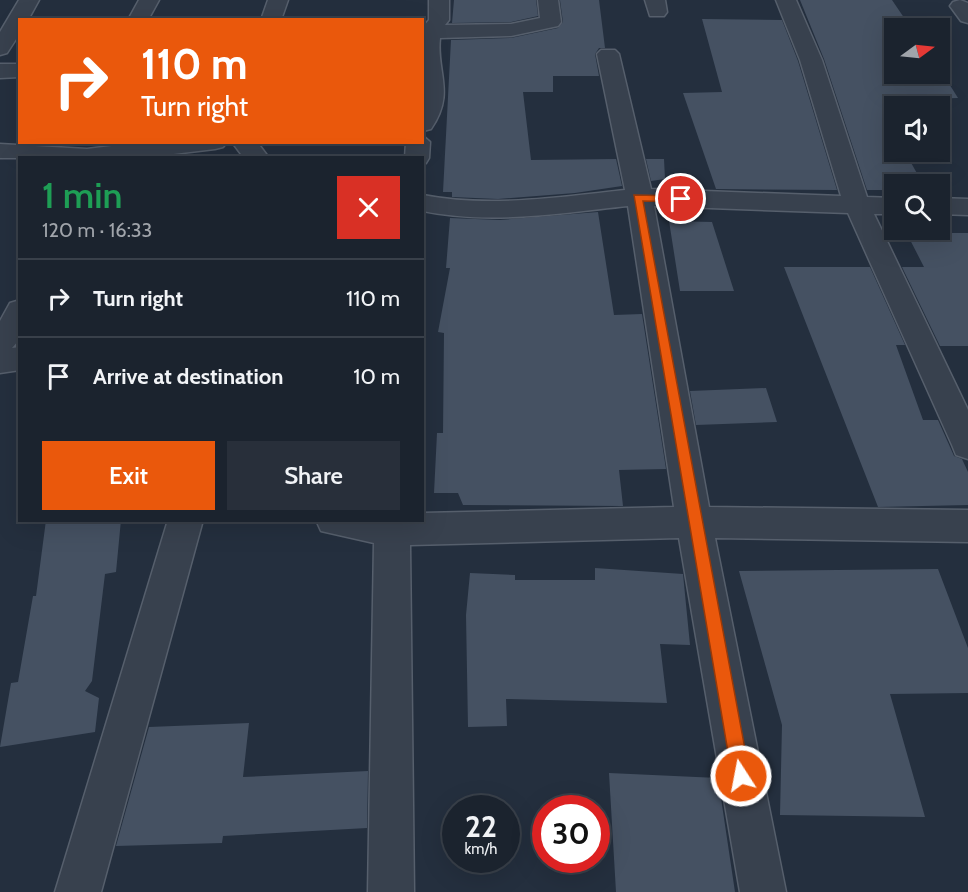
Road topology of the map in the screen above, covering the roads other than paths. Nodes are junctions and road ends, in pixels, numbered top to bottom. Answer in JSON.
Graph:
{"nodes":[{"id":1,"x":29,"y":0,"type":"edge"},
{"id":2,"x":149,"y":0,"type":"edge"},
{"id":3,"x":278,"y":0,"type":"edge"},
{"id":4,"x":439,"y":0,"type":"edge"},
{"id":5,"x":548,"y":0,"type":"edge"},
{"id":6,"x":786,"y":0,"type":"edge"},
{"id":7,"x":18,"y":18,"type":"edge"},
{"id":8,"x":139,"y":18,"type":"edge"},
{"id":9,"x":272,"y":18,"type":"edge"},
{"id":10,"x":18,"y":19,"type":"edge"},
{"id":11,"x":429,"y":32,"type":"junction"},
{"id":12,"x":0,"y":49,"type":"edge"},
{"id":13,"x":608,"y":54,"type":"dead end"},
{"id":14,"x":0,"y":70,"type":"edge"},
{"id":15,"x":18,"y":70,"type":"edge"},
{"id":16,"x":424,"y":121,"type":"edge"},
{"id":17,"x":198,"y":144,"type":"edge"},
{"id":18,"x":0,"y":151,"type":"edge"},
{"id":19,"x":72,"y":156,"type":"edge"},
{"id":20,"x":96,"y":156,"type":"edge"},
{"id":21,"x":638,"y":197,"type":"junction"},
{"id":22,"x":424,"y":203,"type":"edge"},
{"id":23,"x":858,"y":205,"type":"junction"},
{"id":24,"x":884,"y":206,"type":"edge"},
{"id":25,"x":950,"y":206,"type":"edge"},
{"id":26,"x":968,"y":207,"type":"edge"},
{"id":27,"x":18,"y":314,"type":"edge"},
{"id":28,"x":0,"y":341,"type":"edge"},
{"id":29,"x":18,"y":358,"type":"edge"},
{"id":30,"x":0,"y":361,"type":"edge"},
{"id":31,"x":968,"y":445,"type":"edge"},
{"id":32,"x":185,"y":522,"type":"edge"},
{"id":33,"x":357,"y":522,"type":"edge"},
{"id":34,"x":694,"y":522,"type":"junction"},
{"id":35,"x":392,"y":525,"type":"edge"},
{"id":36,"x":968,"y":526,"type":"edge"},
{"id":37,"x":78,"y":892,"type":"edge"},
{"id":38,"x":391,"y":892,"type":"edge"},
{"id":39,"x":763,"y":892,"type":"edge"}],
"edges":[{"from":1,"to":7,"type":"street"},
{"from":2,"to":8,"type":"street"},
{"from":3,"to":9,"type":"street"},
{"from":4,"to":11,"type":"street"},
{"from":5,"to":11,"type":"street"},
{"from":6,"to":23,"type":"street"},
{"from":10,"to":12,"type":"street"},
{"from":11,"to":16,"type":"street"},
{"from":13,"to":21,"type":"street"},
{"from":14,"to":15,"type":"street"},
{"from":17,"to":20,"type":"street"},
{"from":18,"to":19,"type":"street"},
{"from":21,"to":22,"type":"street"},
{"from":21,"to":23,"type":"street"},
{"from":21,"to":34,"type":"street"},
{"from":23,"to":24,"type":"street"},
{"from":23,"to":31,"type":"street"},
{"from":25,"to":26,"type":"street"},
{"from":27,"to":28,"type":"street"},
{"from":29,"to":30,"type":"street"},
{"from":32,"to":37,"type":"street"},
{"from":33,"to":35,"type":"street"},
{"from":34,"to":35,"type":"street"},
{"from":34,"to":36,"type":"street"},
{"from":34,"to":39,"type":"street"},
{"from":35,"to":38,"type":"street"}]}
